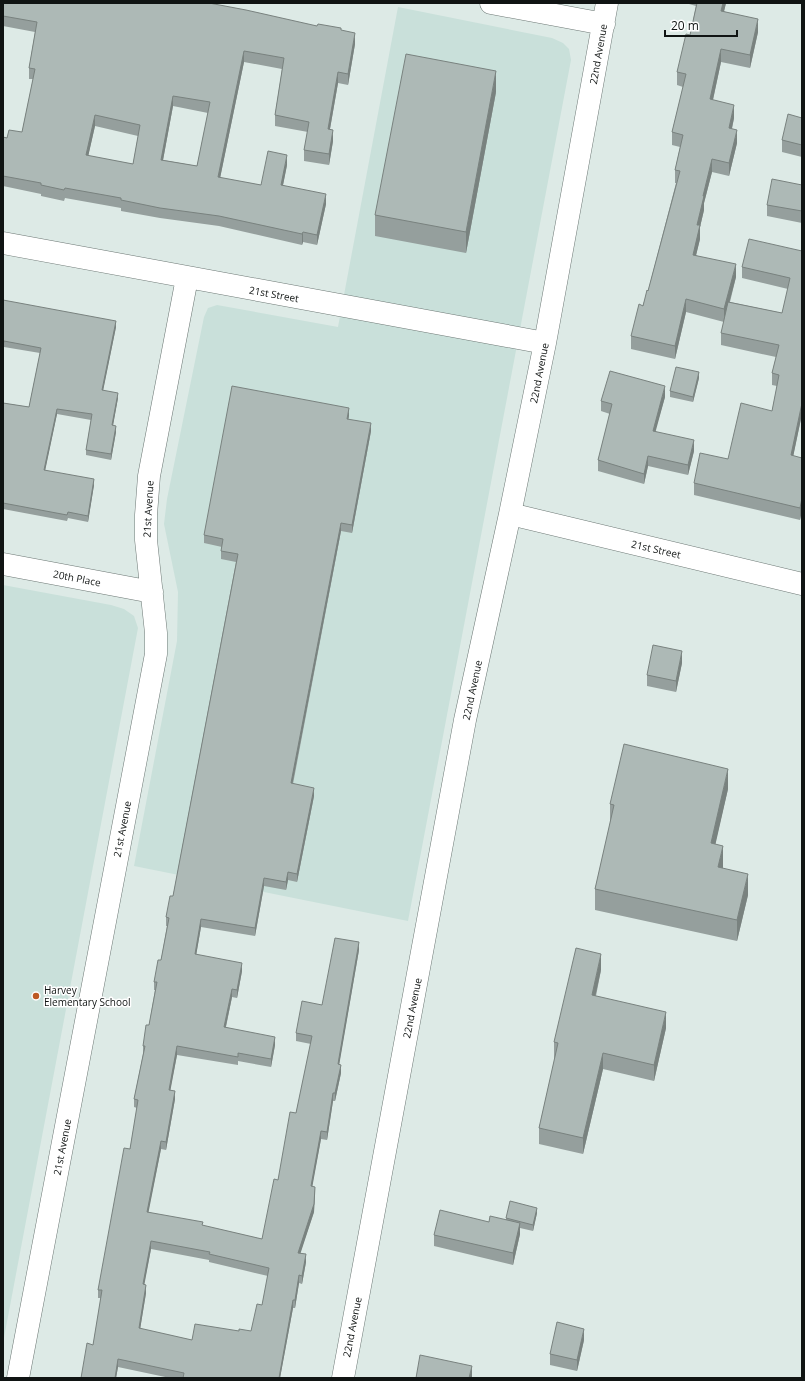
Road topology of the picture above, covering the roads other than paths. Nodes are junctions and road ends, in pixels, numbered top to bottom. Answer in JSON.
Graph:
{"nodes":[{"id":1,"x":491,"y":3,"type":"edge"},
{"id":2,"x":608,"y":3,"type":"edge"},
{"id":3,"x":604,"y":24,"type":"junction"},
{"id":4,"x":3,"y":243,"type":"edge"},
{"id":5,"x":187,"y":278,"type":"junction"},
{"id":6,"x":545,"y":343,"type":"junction"},
{"id":7,"x":510,"y":514,"type":"junction"},
{"id":8,"x":3,"y":564,"type":"edge"},
{"id":9,"x":802,"y":584,"type":"edge"},
{"id":10,"x":152,"y":592,"type":"junction"},
{"id":11,"x":18,"y":1378,"type":"edge"},
{"id":12,"x":343,"y":1378,"type":"edge"}],
"edges":[{"from":1,"to":3,"type":"street"},
{"from":2,"to":3,"type":"street","name":"22nd Avenue"},
{"from":3,"to":6,"type":"street","name":"22nd Avenue"},
{"from":4,"to":5,"type":"street","name":"21st Street"},
{"from":5,"to":6,"type":"street","name":"21st Street"},
{"from":5,"to":10,"type":"street","name":"21st Avenue"},
{"from":6,"to":7,"type":"street","name":"22nd Avenue"},
{"from":7,"to":9,"type":"street","name":"21st Street"},
{"from":7,"to":12,"type":"street","name":"22nd Avenue"},
{"from":8,"to":10,"type":"street","name":"20th Place"},
{"from":10,"to":11,"type":"street","name":"21st Avenue"}]}
